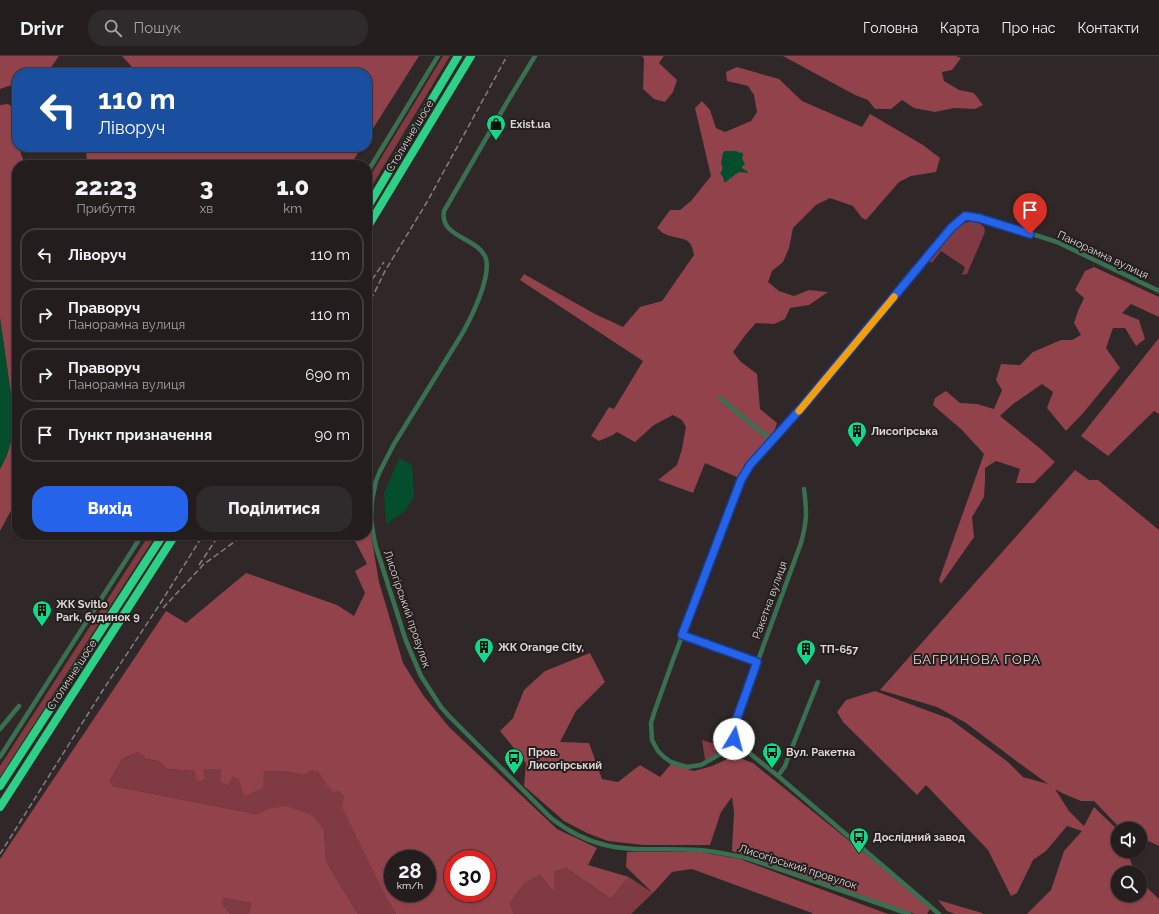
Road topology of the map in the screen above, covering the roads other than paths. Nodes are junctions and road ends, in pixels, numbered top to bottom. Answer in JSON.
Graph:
{"nodes":[{"id":1,"x":438,"y":56,"type":"edge"},
{"id":2,"x":458,"y":56,"type":"edge"},
{"id":3,"x":471,"y":56,"type":"edge"},
{"id":4,"x":535,"y":56,"type":"edge"},
{"id":5,"x":372,"y":165,"type":"edge"},
{"id":6,"x":372,"y":200,"type":"edge"},
{"id":7,"x":372,"y":220,"type":"edge"},
{"id":8,"x":1159,"y":291,"type":"edge"},
{"id":9,"x":720,"y":398,"type":"dead end"},
{"id":10,"x":772,"y":441,"type":"junction"},
{"id":11,"x":804,"y":489,"type":"dead end"},
{"id":12,"x":372,"y":500,"type":"edge"},
{"id":13,"x":372,"y":529,"type":"edge"},
{"id":14,"x":139,"y":540,"type":"edge"},
{"id":15,"x":160,"y":540,"type":"edge"},
{"id":16,"x":172,"y":540,"type":"edge"},
{"id":17,"x":682,"y":635,"type":"junction"},
{"id":18,"x":757,"y":662,"type":"junction"},
{"id":19,"x":818,"y":682,"type":"dead end"},
{"id":20,"x":18,"y":706,"type":"dead end"},
{"id":21,"x":0,"y":729,"type":"edge"},
{"id":22,"x":734,"y":739,"type":"junction"},
{"id":23,"x":742,"y":748,"type":"junction"},
{"id":24,"x":729,"y":749,"type":"junction"},
{"id":25,"x":0,"y":757,"type":"edge"},
{"id":26,"x":778,"y":776,"type":"junction"},
{"id":27,"x":0,"y":786,"type":"edge"},
{"id":28,"x":0,"y":807,"type":"edge"},
{"id":29,"x":933,"y":911,"type":"edge"},
{"id":30,"x":909,"y":914,"type":"edge"},
{"id":31,"x":939,"y":914,"type":"edge"}],
"edges":[{"from":1,"to":5,"type":"street","name":"Столичне шосе"},
{"from":2,"to":6,"type":"highway","name":"Столичне шосе"},
{"from":3,"to":7,"type":"highway","name":"Столичне шосе"},
{"from":4,"to":12,"type":"street","name":"Лисогірський провулок"},
{"from":8,"to":10,"type":"street","name":"Панорамна вулиця"},
{"from":9,"to":10,"type":"street"},
{"from":10,"to":17,"type":"street","name":"Панорамна вулиця"},
{"from":11,"to":18,"type":"street","name":"Ракетна вулиця"},
{"from":13,"to":30,"type":"street","name":"Лисогірський провулок"},
{"from":14,"to":25,"type":"street","name":"Столичне шосе"},
{"from":15,"to":27,"type":"highway","name":"Столичне шосе"},
{"from":16,"to":28,"type":"highway","name":"Столичне шосе"},
{"from":17,"to":18,"type":"street"},
{"from":17,"to":24,"type":"street","name":"Панорамна вулиця"},
{"from":18,"to":22,"type":"street","name":"Ракетна вулиця"},
{"from":19,"to":26,"type":"street"},
{"from":20,"to":21,"type":"street"},
{"from":22,"to":23,"type":"street"},
{"from":22,"to":24,"type":"street"},
{"from":23,"to":24,"type":"street"},
{"from":23,"to":26,"type":"street"},
{"from":26,"to":29,"type":"street"},
{"from":29,"to":31,"type":"street"}]}
